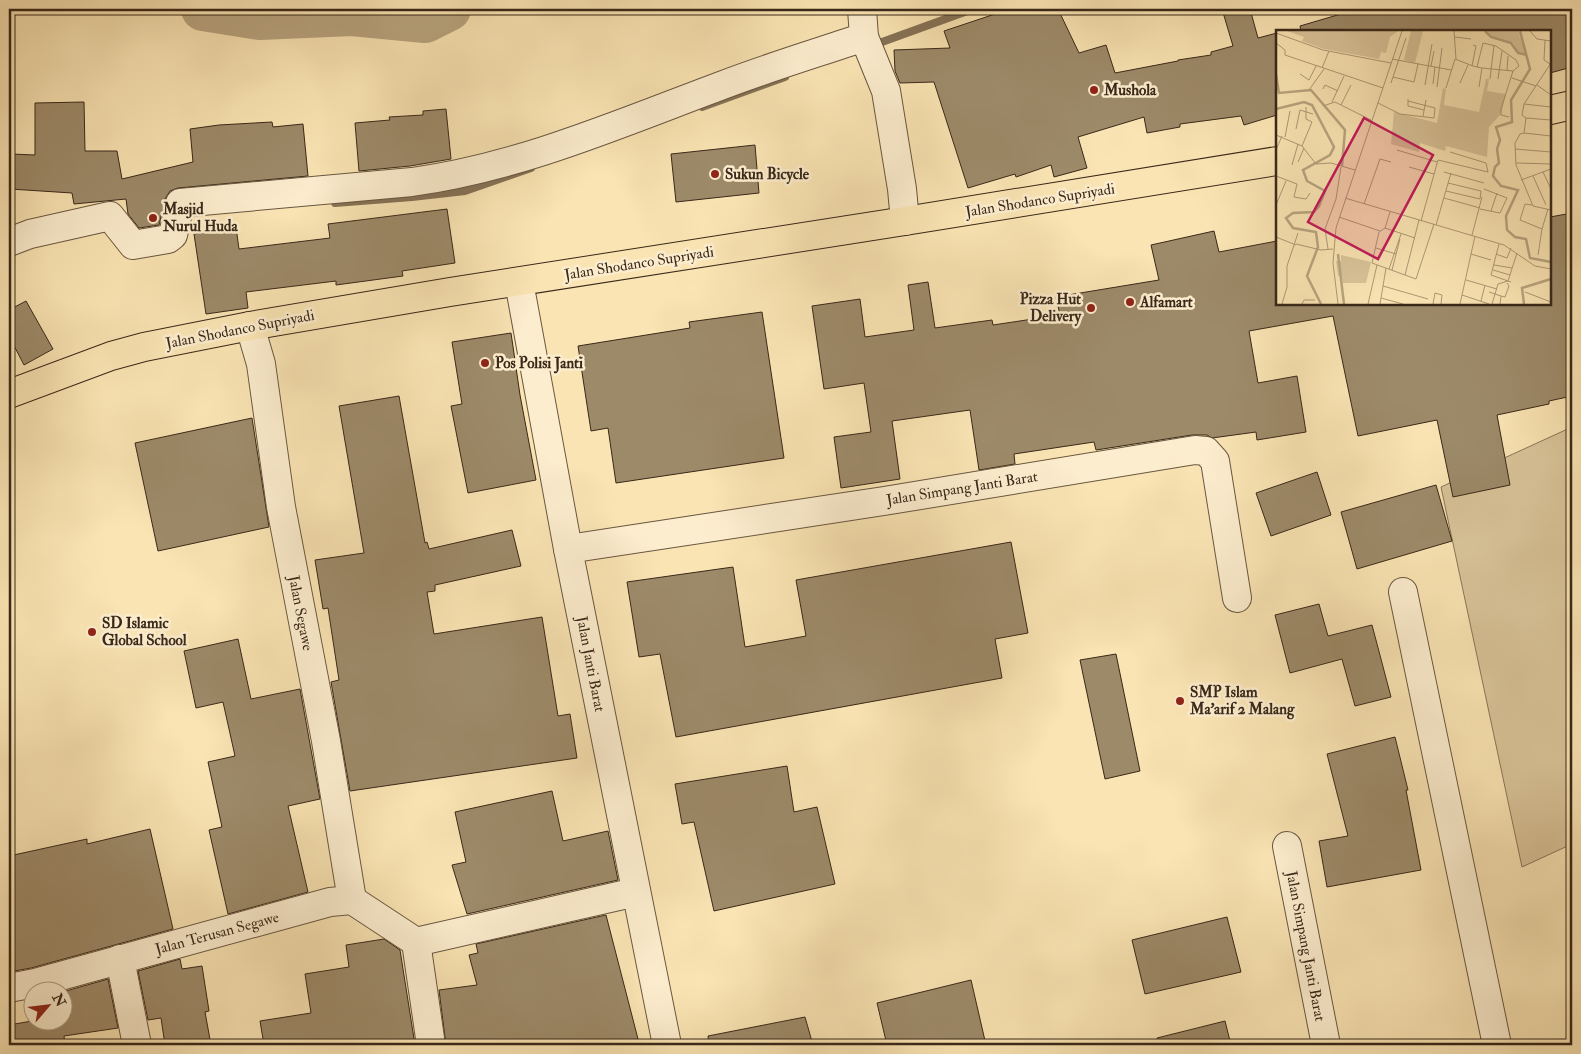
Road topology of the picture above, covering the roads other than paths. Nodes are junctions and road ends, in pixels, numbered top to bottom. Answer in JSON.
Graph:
{"nodes":[{"id":1,"x":862,"y":9,"type":"edge"},
{"id":2,"x":867,"y":44,"type":"junction"},
{"id":3,"x":1572,"y":105,"type":"edge"},
{"id":4,"x":1551,"y":110,"type":"edge"},
{"id":5,"x":1276,"y":161,"type":"edge"},
{"id":6,"x":905,"y":222,"type":"junction"},
{"id":7,"x":9,"y":242,"type":"edge"},
{"id":8,"x":519,"y":282,"type":"junction"},
{"id":9,"x":250,"y":326,"type":"junction"},
{"id":10,"x":9,"y":394,"type":"edge"},
{"id":11,"x":568,"y":549,"type":"junction"},
{"id":12,"x":1403,"y":592,"type":"dead end"},
{"id":13,"x":1237,"y":598,"type":"dead end"},
{"id":14,"x":1287,"y":846,"type":"dead end"},
{"id":15,"x":636,"y":892,"type":"junction"},
{"id":16,"x":352,"y":900,"type":"junction"},
{"id":17,"x":416,"y":942,"type":"junction"},
{"id":18,"x":120,"y":959,"type":"junction"},
{"id":19,"x":9,"y":988,"type":"edge"},
{"id":20,"x":137,"y":1045,"type":"edge"},
{"id":21,"x":431,"y":1045,"type":"edge"},
{"id":22,"x":667,"y":1045,"type":"edge"},
{"id":23,"x":1326,"y":1045,"type":"edge"},
{"id":24,"x":1497,"y":1045,"type":"edge"}],
"edges":[{"from":1,"to":2,"type":"street"},
{"from":2,"to":6,"type":"street"},
{"from":2,"to":7,"type":"street"},
{"from":3,"to":4,"type":"main road"},
{"from":5,"to":6,"type":"main road","name":"Jalan Shodanco Supriyadi"},
{"from":6,"to":8,"type":"main road","name":"Jalan Shodanco Supriyadi"},
{"from":8,"to":9,"type":"main road","name":"Jalan Shodanco Supriyadi"},
{"from":8,"to":11,"type":"street","name":"Jalan Janti Barat"},
{"from":9,"to":10,"type":"main road","name":"Jalan Shodanco Supriyadi"},
{"from":9,"to":16,"type":"street","name":"Jalan Segawe"},
{"from":11,"to":13,"type":"street","name":"Jalan Simpang Janti Barat"},
{"from":11,"to":15,"type":"street","name":"Jalan Janti Barat"},
{"from":12,"to":24,"type":"street"},
{"from":14,"to":23,"type":"street","name":"Jalan Simpang Janti Barat"},
{"from":15,"to":17,"type":"street"},
{"from":15,"to":22,"type":"street","name":"Jalan Janti Barat"},
{"from":16,"to":17,"type":"street"},
{"from":16,"to":18,"type":"street","name":"Jalan Terusan Segawe"},
{"from":17,"to":21,"type":"street"},
{"from":18,"to":19,"type":"street","name":"Jalan Terusan Segawe"},
{"from":18,"to":20,"type":"street"}]}
